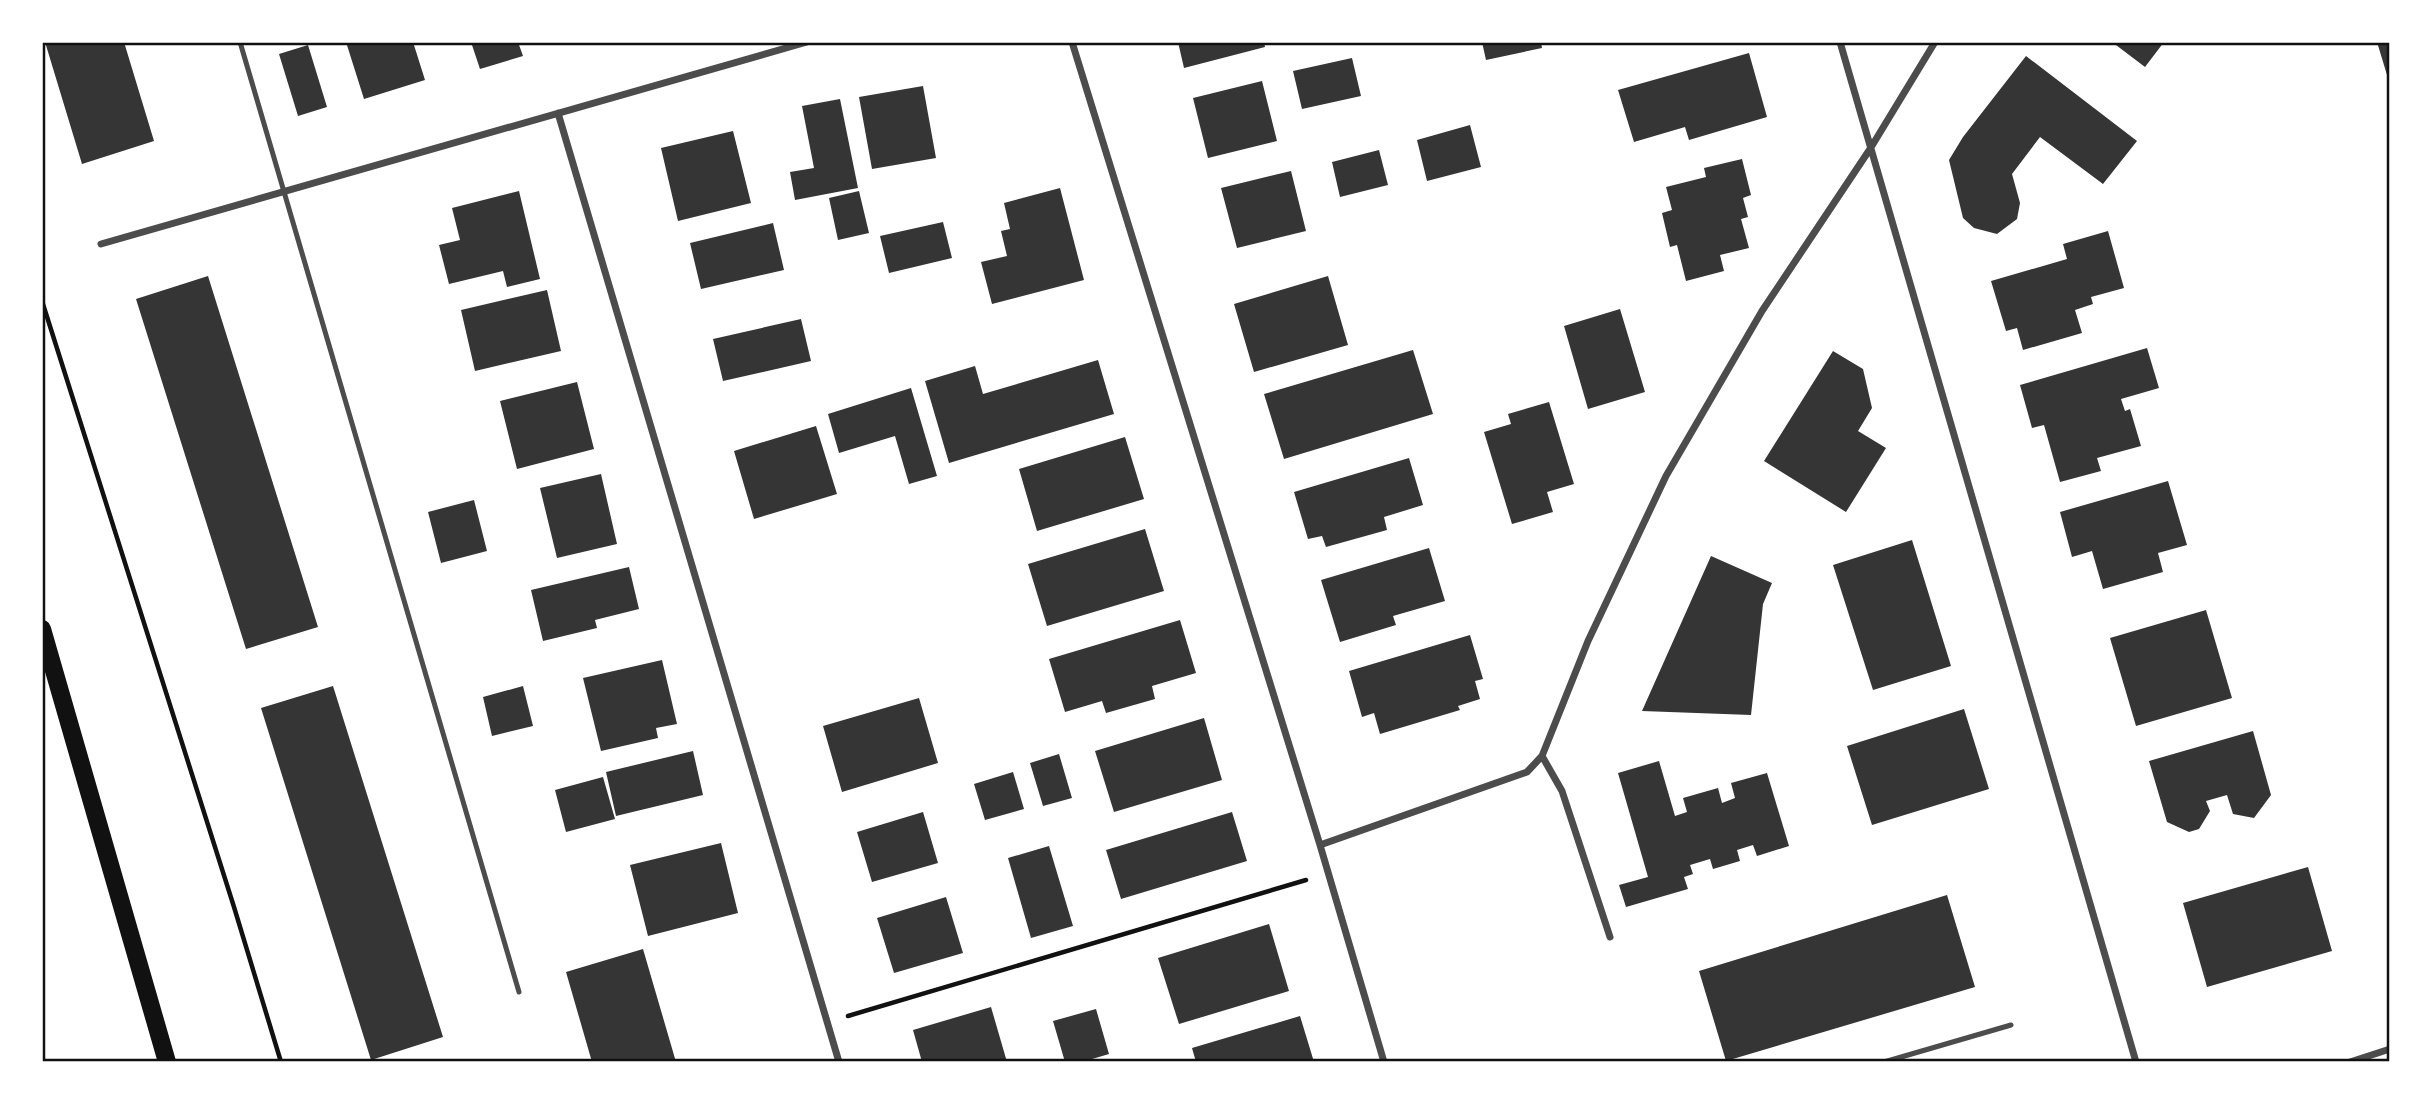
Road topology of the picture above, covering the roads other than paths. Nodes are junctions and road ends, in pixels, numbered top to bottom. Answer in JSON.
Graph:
{"nodes":[{"id":1,"x":240,"y":42,"type":"edge"},
{"id":2,"x":807,"y":42,"type":"edge"},
{"id":3,"x":1072,"y":42,"type":"edge"},
{"id":4,"x":1840,"y":42,"type":"edge"},
{"id":5,"x":1935,"y":42,"type":"edge"},
{"id":6,"x":558,"y":113,"type":"junction"},
{"id":7,"x":1870,"y":149,"type":"junction"},
{"id":8,"x":284,"y":192,"type":"junction"},
{"id":9,"x":101,"y":244,"type":"dead end"},
{"id":10,"x":42,"y":629,"type":"edge"},
{"id":11,"x":1542,"y":756,"type":"junction"},
{"id":12,"x":1320,"y":845,"type":"junction"},
{"id":13,"x":1610,"y":937,"type":"dead end"},
{"id":14,"x":519,"y":992,"type":"dead end"},
{"id":15,"x":2011,"y":1025,"type":"dead end"},
{"id":16,"x":2390,"y":1049,"type":"edge"},
{"id":17,"x":167,"y":1062,"type":"edge"},
{"id":18,"x":839,"y":1062,"type":"edge"},
{"id":19,"x":1384,"y":1062,"type":"edge"},
{"id":20,"x":1884,"y":1062,"type":"edge"},
{"id":21,"x":2136,"y":1062,"type":"edge"},
{"id":22,"x":2350,"y":1062,"type":"edge"}],
"edges":[{"from":1,"to":8,"type":"lane"},
{"from":2,"to":6,"type":"street"},
{"from":3,"to":12,"type":"street"},
{"from":4,"to":7,"type":"street"},
{"from":5,"to":7,"type":"street"},
{"from":6,"to":8,"type":"street"},
{"from":6,"to":18,"type":"street"},
{"from":7,"to":11,"type":"street"},
{"from":7,"to":21,"type":"street"},
{"from":8,"to":9,"type":"street"},
{"from":8,"to":14,"type":"lane"},
{"from":10,"to":17,"type":"main road"},
{"from":11,"to":12,"type":"street"},
{"from":11,"to":13,"type":"street"},
{"from":12,"to":19,"type":"street"},
{"from":15,"to":20,"type":"lane"},
{"from":16,"to":22,"type":"street"}]}
